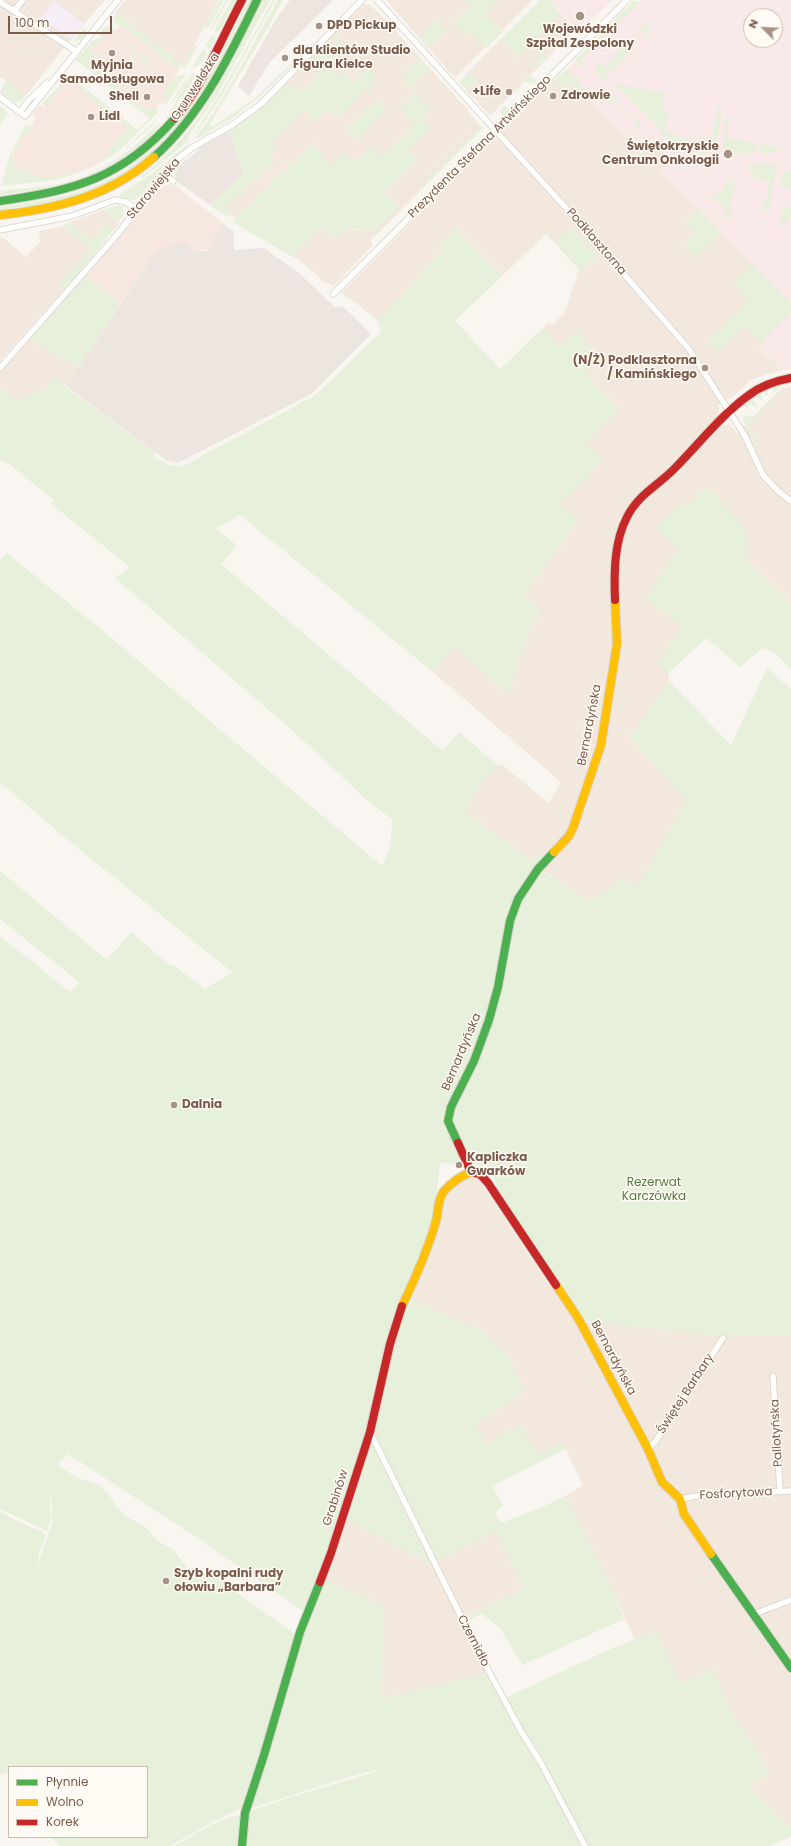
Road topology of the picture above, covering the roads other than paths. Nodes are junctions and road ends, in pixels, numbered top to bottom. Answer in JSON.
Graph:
{"nodes":[{"id":1,"x":23,"y":0,"type":"edge"},
{"id":2,"x":118,"y":0,"type":"edge"},
{"id":3,"x":242,"y":0,"type":"edge"},
{"id":4,"x":256,"y":0,"type":"edge"},
{"id":5,"x":362,"y":0,"type":"edge"},
{"id":6,"x":377,"y":0,"type":"edge"},
{"id":7,"x":627,"y":0,"type":"edge"},
{"id":8,"x":0,"y":2,"type":"edge"},
{"id":9,"x":14,"y":11,"type":"junction"},
{"id":10,"x":76,"y":51,"type":"junction"},
{"id":11,"x":59,"y":72,"type":"junction"},
{"id":12,"x":0,"y":97,"type":"edge"},
{"id":13,"x":20,"y":112,"type":"junction"},
{"id":14,"x":495,"y":131,"type":"junction"},
{"id":15,"x":164,"y":174,"type":"junction"},
{"id":16,"x":173,"y":181,"type":"dead end"},
{"id":17,"x":0,"y":201,"type":"edge"},
{"id":18,"x":135,"y":209,"type":"junction"},
{"id":19,"x":0,"y":215,"type":"edge"},
{"id":20,"x":0,"y":230,"type":"edge"},
{"id":21,"x":333,"y":294,"type":"dead end"},
{"id":22,"x":0,"y":368,"type":"edge"},
{"id":23,"x":791,"y":378,"type":"edge"},
{"id":24,"x":729,"y":412,"type":"junction"},
{"id":25,"x":791,"y":501,"type":"edge"},
{"id":26,"x":471,"y":1172,"type":"junction"},
{"id":27,"x":723,"y":1338,"type":"dead end"},
{"id":28,"x":774,"y":1376,"type":"dead end"},
{"id":29,"x":370,"y":1432,"type":"junction"},
{"id":30,"x":648,"y":1449,"type":"junction"},
{"id":31,"x":791,"y":1490,"type":"edge"},
{"id":32,"x":780,"y":1491,"type":"junction"},
{"id":33,"x":680,"y":1499,"type":"junction"},
{"id":34,"x":791,"y":1600,"type":"edge"},
{"id":35,"x":754,"y":1614,"type":"junction"},
{"id":36,"x":791,"y":1668,"type":"edge"},
{"id":37,"x":242,"y":1846,"type":"edge"},
{"id":38,"x":585,"y":1846,"type":"edge"}],
"edges":[{"from":1,"to":9,"type":"street"},
{"from":2,"to":10,"type":"street"},
{"from":3,"to":17,"type":"street","name":"Grunwaldzka"},
{"from":4,"to":19,"type":"street","name":"Grunwaldzka"},
{"from":5,"to":15,"type":"street","name":"Starowiejska"},
{"from":6,"to":14,"type":"street","name":"Podklasztorna"},
{"from":7,"to":14,"type":"street","name":"Prezydenta Stefana Artwińskiego"},
{"from":8,"to":9,"type":"street"},
{"from":9,"to":10,"type":"street"},
{"from":10,"to":11,"type":"street"},
{"from":11,"to":13,"type":"street"},
{"from":11,"to":13,"type":"street"},
{"from":12,"to":13,"type":"street"},
{"from":14,"to":21,"type":"street","name":"Prezydenta Stefana Artwińskiego"},
{"from":14,"to":24,"type":"street","name":"Podklasztorna"},
{"from":15,"to":16,"type":"street"},
{"from":15,"to":18,"type":"street","name":"Starowiejska"},
{"from":18,"to":20,"type":"street"},
{"from":18,"to":22,"type":"street","name":"Starowiejska"},
{"from":23,"to":24,"type":"street","name":"Bernardyńska"},
{"from":24,"to":25,"type":"street","name":"Podklasztorna"},
{"from":24,"to":26,"type":"street","name":"Bernardyńska"},
{"from":26,"to":29,"type":"street","name":"Grabinów"},
{"from":26,"to":30,"type":"street","name":"Bernardyńska"},
{"from":27,"to":30,"type":"street","name":"Świętej Barbary"},
{"from":28,"to":32,"type":"street","name":"Pallotyńska"},
{"from":29,"to":37,"type":"street","name":"Grabinów"},
{"from":29,"to":38,"type":"street","name":"Czernidło"},
{"from":30,"to":33,"type":"street","name":"Bernardyńska"},
{"from":31,"to":32,"type":"street","name":"Fosforytowa"},
{"from":32,"to":33,"type":"street","name":"Fosforytowa"},
{"from":33,"to":35,"type":"street","name":"Bernardyńska"},
{"from":34,"to":35,"type":"street"},
{"from":35,"to":36,"type":"street","name":"Bernardyńska"}]}
